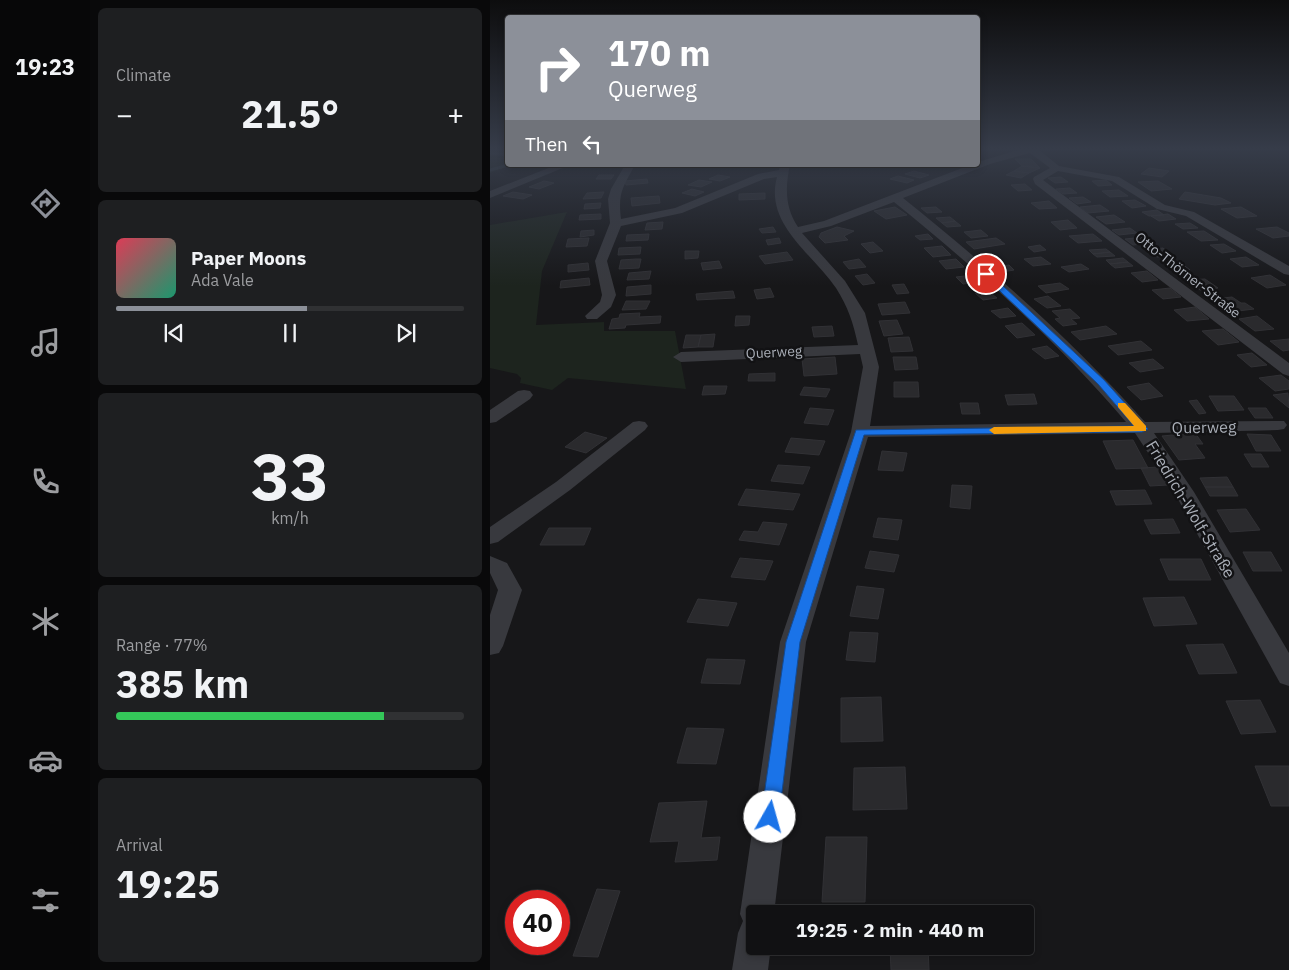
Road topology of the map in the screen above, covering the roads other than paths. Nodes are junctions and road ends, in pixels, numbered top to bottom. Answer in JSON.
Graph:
{"nodes":[{"id":1,"x":614,"y":195,"type":"edge"},
{"id":2,"x":716,"y":195,"type":"edge"},
{"id":3,"x":781,"y":195,"type":"edge"},
{"id":4,"x":899,"y":195,"type":"edge"},
{"id":5,"x":1057,"y":195,"type":"edge"},
{"id":6,"x":1143,"y":195,"type":"edge"},
{"id":7,"x":894,"y":197,"type":"junction"},
{"id":8,"x":616,"y":223,"type":"junction"},
{"id":9,"x":795,"y":231,"type":"junction"},
{"id":10,"x":1289,"y":271,"type":"edge"},
{"id":11,"x":592,"y":316,"type":"dead end"},
{"id":12,"x":868,"y":350,"type":"junction"},
{"id":13,"x":681,"y":357,"type":"dead end"},
{"id":14,"x":1289,"y":370,"type":"edge"},
{"id":15,"x":524,"y":395,"type":"dead end"},
{"id":16,"x":490,"y":418,"type":"edge"},
{"id":17,"x":1278,"y":425,"type":"dead end"},
{"id":18,"x":639,"y":426,"type":"dead end"},
{"id":19,"x":1142,"y":429,"type":"junction"},
{"id":20,"x":860,"y":432,"type":"junction"},
{"id":21,"x":490,"y":537,"type":"edge"},
{"id":22,"x":490,"y":563,"type":"edge"},
{"id":23,"x":490,"y":646,"type":"edge"},
{"id":24,"x":1289,"y":676,"type":"edge"},
{"id":25,"x":759,"y":905,"type":"edge"},
{"id":26,"x":752,"y":955,"type":"edge"},
{"id":27,"x":750,"y":970,"type":"edge"}],
"edges":[{"from":1,"to":8,"type":"street"},
{"from":2,"to":8,"type":"street"},
{"from":3,"to":9,"type":"street"},
{"from":4,"to":7,"type":"street"},
{"from":5,"to":14,"type":"street","name":"Otto-Thörner-Straße"},
{"from":6,"to":10,"type":"street"},
{"from":7,"to":9,"type":"street"},
{"from":7,"to":19,"type":"street","name":"Friedrich-Wolf-Straße"},
{"from":8,"to":11,"type":"street"},
{"from":9,"to":12,"type":"street"},
{"from":12,"to":13,"type":"street","name":"Querweg"},
{"from":12,"to":20,"type":"street"},
{"from":15,"to":16,"type":"street"},
{"from":17,"to":19,"type":"street","name":"Querweg"},
{"from":18,"to":21,"type":"street"},
{"from":19,"to":20,"type":"street","name":"Querweg"},
{"from":19,"to":24,"type":"street","name":"Friedrich-Wolf-Straße"},
{"from":20,"to":25,"type":"street"},
{"from":22,"to":23,"type":"street"},
{"from":26,"to":27,"type":"street"}]}
